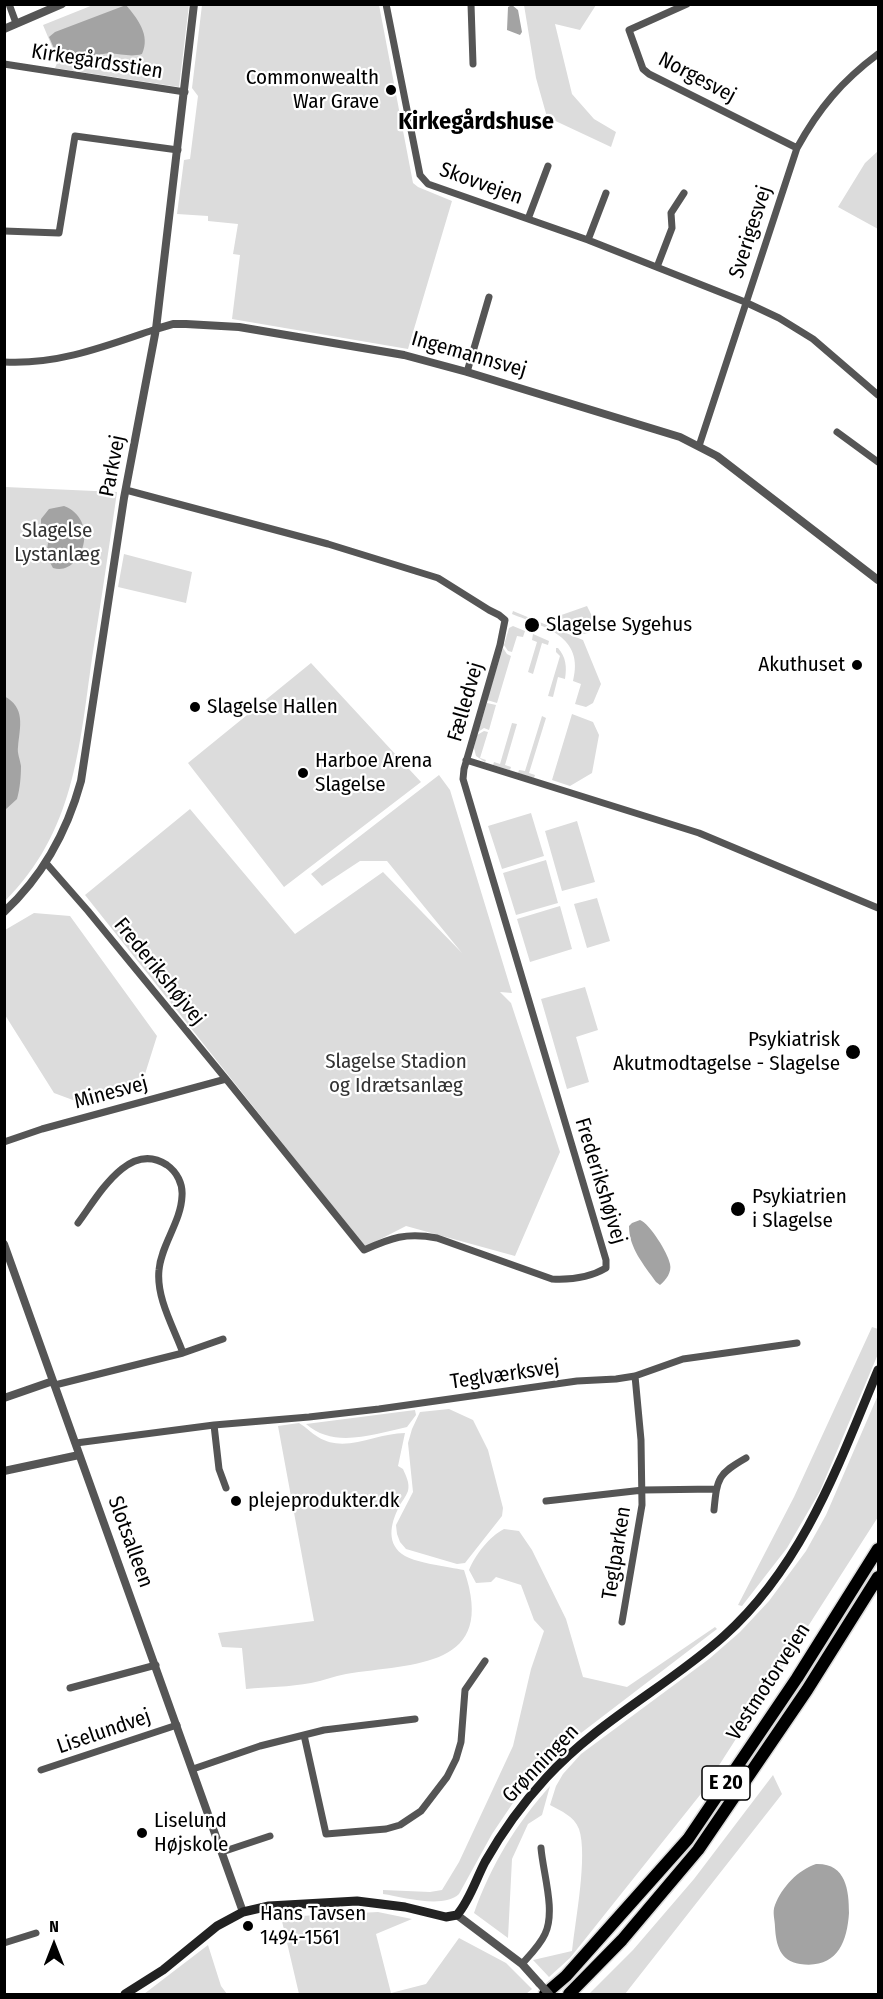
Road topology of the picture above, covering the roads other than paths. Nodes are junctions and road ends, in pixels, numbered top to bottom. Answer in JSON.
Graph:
{"nodes":[{"id":1,"x":9,"y":4,"type":"edge"},
{"id":2,"x":62,"y":4,"type":"edge"},
{"id":3,"x":194,"y":4,"type":"edge"},
{"id":4,"x":386,"y":4,"type":"edge"},
{"id":5,"x":471,"y":4,"type":"edge"},
{"id":6,"x":687,"y":4,"type":"edge"},
{"id":7,"x":16,"y":23,"type":"junction"},
{"id":8,"x":4,"y":28,"type":"edge"},
{"id":9,"x":879,"y":54,"type":"edge"},
{"id":10,"x":4,"y":64,"type":"edge"},
{"id":11,"x":473,"y":64,"type":"dead end"},
{"id":12,"x":186,"y":92,"type":"junction"},
{"id":13,"x":797,"y":148,"type":"junction"},
{"id":14,"x":178,"y":150,"type":"junction"},
{"id":15,"x":548,"y":166,"type":"dead end"},
{"id":16,"x":606,"y":193,"type":"dead end"},
{"id":17,"x":684,"y":193,"type":"dead end"},
{"id":18,"x":528,"y":219,"type":"junction"},
{"id":19,"x":4,"y":231,"type":"edge"},
{"id":20,"x":588,"y":240,"type":"junction"},
{"id":21,"x":657,"y":267,"type":"junction"},
{"id":22,"x":489,"y":297,"type":"dead end"},
{"id":23,"x":745,"y":302,"type":"junction"},
{"id":24,"x":156,"y":329,"type":"junction"},
{"id":25,"x":4,"y":363,"type":"edge"},
{"id":26,"x":467,"y":372,"type":"junction"},
{"id":27,"x":879,"y":396,"type":"edge"},
{"id":28,"x":837,"y":432,"type":"dead end"},
{"id":29,"x":699,"y":446,"type":"junction"},
{"id":30,"x":879,"y":462,"type":"edge"},
{"id":31,"x":126,"y":490,"type":"junction"},
{"id":32,"x":879,"y":580,"type":"edge"},
{"id":33,"x":466,"y":760,"type":"junction"},
{"id":34,"x":46,"y":863,"type":"junction"},
{"id":35,"x":879,"y":908,"type":"edge"},
{"id":36,"x":4,"y":912,"type":"edge"},
{"id":37,"x":226,"y":1079,"type":"junction"},
{"id":38,"x":4,"y":1142,"type":"edge"},
{"id":39,"x":78,"y":1223,"type":"dead end"},
{"id":40,"x":4,"y":1244,"type":"edge"},
{"id":41,"x":223,"y":1339,"type":"dead end"},
{"id":42,"x":797,"y":1343,"type":"dead end"},
{"id":43,"x":183,"y":1353,"type":"junction"},
{"id":44,"x":879,"y":1370,"type":"edge"},
{"id":45,"x":635,"y":1376,"type":"junction"},
{"id":46,"x":54,"y":1383,"type":"junction"},
{"id":47,"x":4,"y":1398,"type":"edge"},
{"id":48,"x":214,"y":1425,"type":"junction"},
{"id":49,"x":76,"y":1443,"type":"junction"},
{"id":50,"x":80,"y":1455,"type":"junction"},
{"id":51,"x":746,"y":1458,"type":"dead end"},
{"id":52,"x":4,"y":1471,"type":"edge"},
{"id":53,"x":226,"y":1488,"type":"dead end"},
{"id":54,"x":716,"y":1489,"type":"junction"},
{"id":55,"x":643,"y":1490,"type":"junction"},
{"id":56,"x":546,"y":1501,"type":"dead end"},
{"id":57,"x":714,"y":1510,"type":"dead end"},
{"id":58,"x":879,"y":1549,"type":"edge"},
{"id":59,"x":879,"y":1577,"type":"edge"},
{"id":60,"x":622,"y":1622,"type":"dead end"},
{"id":61,"x":485,"y":1661,"type":"dead end"},
{"id":62,"x":156,"y":1665,"type":"junction"},
{"id":63,"x":70,"y":1689,"type":"dead end"},
{"id":64,"x":415,"y":1719,"type":"dead end"},
{"id":65,"x":177,"y":1725,"type":"junction"},
{"id":66,"x":304,"y":1735,"type":"junction"},
{"id":67,"x":193,"y":1768,"type":"junction"},
{"id":68,"x":41,"y":1770,"type":"dead end"},
{"id":69,"x":270,"y":1836,"type":"dead end"},
{"id":70,"x":541,"y":1848,"type":"dead end"},
{"id":71,"x":222,"y":1852,"type":"junction"},
{"id":72,"x":243,"y":1912,"type":"junction"},
{"id":73,"x":457,"y":1915,"type":"junction"},
{"id":74,"x":36,"y":1932,"type":"dead end"},
{"id":75,"x":4,"y":1943,"type":"edge"},
{"id":76,"x":522,"y":1964,"type":"junction"},
{"id":77,"x":125,"y":1995,"type":"edge"},
{"id":78,"x":547,"y":1995,"type":"edge"},
{"id":79,"x":569,"y":1995,"type":"edge"}],
"edges":[{"from":1,"to":7,"type":"street"},
{"from":2,"to":7,"type":"street"},
{"from":3,"to":12,"type":"street","name":"Parkvej"},
{"from":4,"to":18,"type":"street","name":"Skovvejen"},
{"from":5,"to":11,"type":"street"},
{"from":6,"to":13,"type":"street","name":"Norgesvej"},
{"from":7,"to":8,"type":"street"},
{"from":9,"to":13,"type":"street","name":"Sverigesvej"},
{"from":10,"to":12,"type":"street","name":"Kirkegårdsstien"},
{"from":12,"to":14,"type":"street","name":"Parkvej"},
{"from":13,"to":23,"type":"street","name":"Sverigesvej"},
{"from":14,"to":19,"type":"street"},
{"from":14,"to":24,"type":"street","name":"Parkvej"},
{"from":15,"to":18,"type":"street","name":"Skovvejen"},
{"from":16,"to":20,"type":"street"},
{"from":17,"to":21,"type":"street"},
{"from":18,"to":20,"type":"street","name":"Skovvejen"},
{"from":20,"to":21,"type":"street","name":"Skovvejen"},
{"from":21,"to":23,"type":"street","name":"Skovvejen"},
{"from":22,"to":26,"type":"street"},
{"from":23,"to":27,"type":"street","name":"Skovvejen"},
{"from":23,"to":29,"type":"street","name":"Sverigesvej"},
{"from":24,"to":25,"type":"street","name":"Ingemannsvej"},
{"from":24,"to":26,"type":"street","name":"Ingemannsvej"},
{"from":24,"to":31,"type":"street","name":"Parkvej"},
{"from":26,"to":29,"type":"street","name":"Ingemannsvej"},
{"from":28,"to":30,"type":"street"},
{"from":29,"to":32,"type":"street","name":"Ingemannsvej"},
{"from":31,"to":33,"type":"street","name":"Fælledvej"},
{"from":31,"to":34,"type":"street","name":"Parkvej"},
{"from":33,"to":35,"type":"street","name":"Fælledvej"},
{"from":33,"to":37,"type":"street","name":"Frederikshøjvej"},
{"from":34,"to":36,"type":"street","name":"Parkvej"},
{"from":34,"to":37,"type":"street","name":"Frederikshøjvej"},
{"from":37,"to":38,"type":"street","name":"Minesvej"},
{"from":39,"to":43,"type":"street"},
{"from":40,"to":46,"type":"street","name":"Slotsalleen"},
{"from":41,"to":43,"type":"street"},
{"from":42,"to":45,"type":"street","name":"Teglværksvej"},
{"from":43,"to":46,"type":"street"},
{"from":44,"to":73,"type":"main road","name":"Grønningen"},
{"from":45,"to":48,"type":"street","name":"Teglværksvej"},
{"from":45,"to":55,"type":"street","name":"Teglparken"},
{"from":46,"to":47,"type":"street"},
{"from":46,"to":49,"type":"street","name":"Slotsalleen"},
{"from":48,"to":49,"type":"street","name":"Teglværksvej"},
{"from":48,"to":53,"type":"street"},
{"from":49,"to":50,"type":"street","name":"Slotsalleen"},
{"from":50,"to":52,"type":"street"},
{"from":50,"to":62,"type":"street","name":"Slotsalleen"},
{"from":51,"to":54,"type":"street"},
{"from":54,"to":55,"type":"street","name":"Teglparken"},
{"from":54,"to":57,"type":"street"},
{"from":55,"to":56,"type":"street","name":"Teglparken"},
{"from":55,"to":60,"type":"street","name":"Teglparken"},
{"from":58,"to":78,"type":"highway","name":"Vestmotorvejen","number":"E 20"},
{"from":59,"to":79,"type":"highway","name":"Vestmotorvejen","number":"E 20"},
{"from":61,"to":66,"type":"street"},
{"from":62,"to":63,"type":"street"},
{"from":62,"to":65,"type":"street","name":"Slotsalleen"},
{"from":64,"to":66,"type":"street"},
{"from":65,"to":67,"type":"street","name":"Slotsalleen"},
{"from":65,"to":68,"type":"street","name":"Liselundvej"},
{"from":66,"to":67,"type":"street"},
{"from":67,"to":71,"type":"street","name":"Slotsalleen"},
{"from":69,"to":71,"type":"street"},
{"from":70,"to":76,"type":"street"},
{"from":71,"to":72,"type":"street","name":"Slotsalleen"},
{"from":72,"to":73,"type":"main road"},
{"from":72,"to":77,"type":"main road"},
{"from":73,"to":76,"type":"street"},
{"from":74,"to":75,"type":"street"},
{"from":76,"to":78,"type":"street","bridge":true}]}
